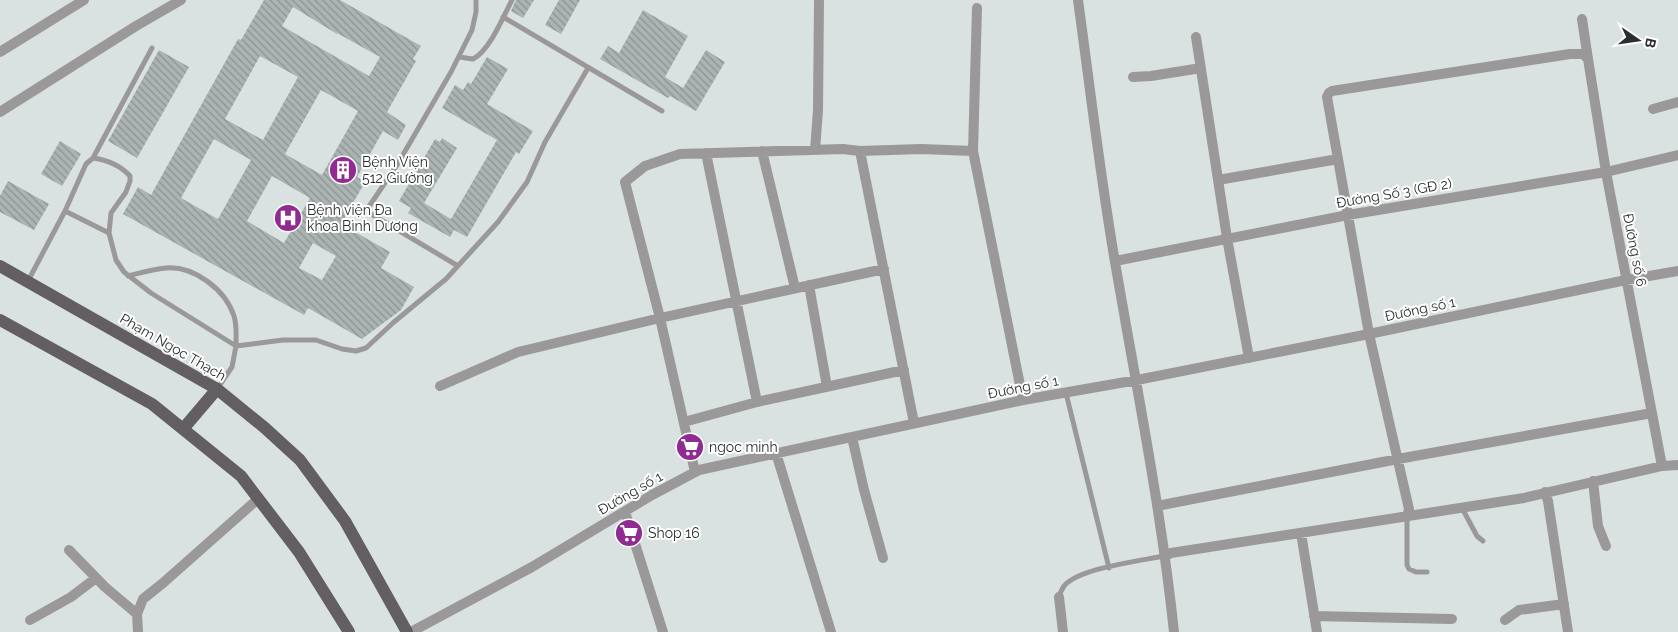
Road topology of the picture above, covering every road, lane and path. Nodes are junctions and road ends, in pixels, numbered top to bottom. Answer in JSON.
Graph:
{"nodes":[{"id":1,"x":84,"y":0,"type":"edge"},
{"id":2,"x":181,"y":0,"type":"edge"},
{"id":3,"x":476,"y":0,"type":"edge"},
{"id":4,"x":512,"y":0,"type":"edge"},
{"id":5,"x":819,"y":0,"type":"edge"},
{"id":6,"x":1078,"y":0,"type":"edge"},
{"id":7,"x":69,"y":5,"type":"edge"},
{"id":8,"x":977,"y":8,"type":"dead end"},
{"id":9,"x":503,"y":17,"type":"junction"},
{"id":10,"x":1582,"y":19,"type":"dead end"},
{"id":11,"x":1196,"y":37,"type":"dead end"},
{"id":12,"x":152,"y":48,"type":"dead end"},
{"id":13,"x":0,"y":52,"type":"edge"},
{"id":14,"x":459,"y":57,"type":"junction"},
{"id":15,"x":1588,"y":59,"type":"junction"},
{"id":16,"x":588,"y":68,"type":"junction"},
{"id":17,"x":1201,"y":68,"type":"junction"},
{"id":18,"x":1133,"y":77,"type":"dead end"},
{"id":19,"x":1678,"y":102,"type":"edge"},
{"id":20,"x":1653,"y":109,"type":"dead end"},
{"id":21,"x":662,"y":111,"type":"dead end"},
{"id":22,"x":0,"y":112,"type":"edge"},
{"id":23,"x":815,"y":150,"type":"junction"},
{"id":24,"x":762,"y":151,"type":"junction"},
{"id":25,"x":860,"y":151,"type":"junction"},
{"id":26,"x":973,"y":151,"type":"junction"},
{"id":27,"x":706,"y":153,"type":"junction"},
{"id":28,"x":1678,"y":155,"type":"edge"},
{"id":29,"x":93,"y":158,"type":"junction"},
{"id":30,"x":1338,"y":159,"type":"junction"},
{"id":31,"x":1606,"y":172,"type":"junction"},
{"id":32,"x":1218,"y":180,"type":"junction"},
{"id":33,"x":65,"y":211,"type":"junction"},
{"id":34,"x":1348,"y":215,"type":"junction"},
{"id":35,"x":108,"y":233,"type":"junction"},
{"id":36,"x":1227,"y":238,"type":"junction"},
{"id":37,"x":1115,"y":261,"type":"junction"},
{"id":38,"x":0,"y":266,"type":"edge"},
{"id":39,"x":458,"y":266,"type":"junction"},
{"id":40,"x":884,"y":269,"type":"junction"},
{"id":41,"x":1678,"y":271,"type":"edge"},
{"id":42,"x":128,"y":276,"type":"junction"},
{"id":43,"x":1626,"y":280,"type":"junction"},
{"id":44,"x":28,"y":282,"type":"junction"},
{"id":45,"x":809,"y":285,"type":"junction"},
{"id":46,"x":795,"y":288,"type":"junction"},
{"id":47,"x":736,"y":301,"type":"junction"},
{"id":48,"x":660,"y":318,"type":"junction"},
{"id":49,"x":0,"y":320,"type":"edge"},
{"id":50,"x":1370,"y":334,"type":"junction"},
{"id":51,"x":236,"y":346,"type":"junction"},
{"id":52,"x":1249,"y":358,"type":"junction"},
{"id":53,"x":904,"y":370,"type":"junction"},
{"id":54,"x":1137,"y":380,"type":"junction"},
{"id":55,"x":440,"y":386,"type":"dead end"},
{"id":56,"x":827,"y":387,"type":"junction"},
{"id":57,"x":217,"y":389,"type":"junction"},
{"id":58,"x":1066,"y":392,"type":"junction"},
{"id":59,"x":1023,"y":400,"type":"junction"},
{"id":60,"x":757,"y":402,"type":"junction"},
{"id":61,"x":1652,"y":413,"type":"junction"},
{"id":62,"x":684,"y":422,"type":"junction"},
{"id":63,"x":914,"y":423,"type":"junction"},
{"id":64,"x":183,"y":429,"type":"junction"},
{"id":65,"x":852,"y":437,"type":"junction"},
{"id":66,"x":776,"y":454,"type":"junction"},
{"id":67,"x":1398,"y":459,"type":"junction"},
{"id":68,"x":1678,"y":465,"type":"edge"},
{"id":69,"x":1662,"y":466,"type":"junction"},
{"id":70,"x":695,"y":472,"type":"junction"},
{"id":71,"x":1592,"y":482,"type":"junction"},
{"id":72,"x":1545,"y":492,"type":"junction"},
{"id":73,"x":258,"y":498,"type":"junction"},
{"id":74,"x":1157,"y":506,"type":"junction"},
{"id":75,"x":1462,"y":508,"type":"junction"},
{"id":76,"x":625,"y":512,"type":"junction"},
{"id":77,"x":1408,"y":517,"type":"junction"},
{"id":78,"x":1301,"y":533,"type":"junction"},
{"id":79,"x":1483,"y":541,"type":"dead end"},
{"id":80,"x":1606,"y":546,"type":"dead end"},
{"id":81,"x":69,"y":550,"type":"dead end"},
{"id":82,"x":1165,"y":556,"type":"junction"},
{"id":83,"x":882,"y":558,"type":"dead end"},
{"id":84,"x":1109,"y":568,"type":"junction"},
{"id":85,"x":1427,"y":572,"type":"dead end"},
{"id":86,"x":96,"y":578,"type":"junction"},
{"id":87,"x":1059,"y":597,"type":"joint"},
{"id":88,"x":1564,"y":604,"type":"junction"},
{"id":89,"x":138,"y":614,"type":"junction"},
{"id":90,"x":1314,"y":616,"type":"junction"},
{"id":91,"x":1452,"y":619,"type":"dead end"},
{"id":92,"x":30,"y":620,"type":"dead end"},
{"id":93,"x":1505,"y":620,"type":"dead end"},
{"id":94,"x":138,"y":632,"type":"edge"},
{"id":95,"x":349,"y":632,"type":"edge"},
{"id":96,"x":407,"y":632,"type":"edge"},
{"id":97,"x":411,"y":632,"type":"edge"},
{"id":98,"x":663,"y":632,"type":"edge"},
{"id":99,"x":830,"y":632,"type":"edge"},
{"id":100,"x":1063,"y":632,"type":"edge"},
{"id":101,"x":1174,"y":632,"type":"edge"},
{"id":102,"x":1317,"y":632,"type":"edge"},
{"id":103,"x":1568,"y":632,"type":"edge"}],
"edges":[{"from":1,"to":7,"type":"street"},
{"from":2,"to":22,"type":"street"},
{"from":3,"to":14,"type":"lane"},
{"from":4,"to":9,"type":"lane"},
{"from":5,"to":23,"type":"street"},
{"from":6,"to":37,"type":"street"},
{"from":7,"to":13,"type":"street"},
{"from":8,"to":26,"type":"street"},
{"from":9,"to":14,"type":"lane"},
{"from":9,"to":16,"type":"lane"},
{"from":10,"to":15,"type":"street","name":"Đường số 6"},
{"from":11,"to":17,"type":"street"},
{"from":12,"to":29,"type":"lane"},
{"from":14,"to":39,"type":"lane"},
{"from":15,"to":30,"type":"street"},
{"from":15,"to":31,"type":"street","name":"Đường số 6"},
{"from":16,"to":21,"type":"lane"},
{"from":16,"to":39,"type":"lane"},
{"from":17,"to":18,"type":"street"},
{"from":17,"to":32,"type":"street"},
{"from":19,"to":20,"type":"street"},
{"from":23,"to":24,"type":"street"},
{"from":23,"to":25,"type":"street"},
{"from":24,"to":27,"type":"street"},
{"from":24,"to":46,"type":"street"},
{"from":25,"to":26,"type":"street"},
{"from":25,"to":40,"type":"street"},
{"from":26,"to":59,"type":"street"},
{"from":27,"to":47,"type":"street"},
{"from":27,"to":48,"type":"street"},
{"from":28,"to":31,"type":"street","name":"Đường Số 3 (GĐ 2)"},
{"from":29,"to":33,"type":"lane"},
{"from":29,"to":35,"type":"lane"},
{"from":30,"to":32,"type":"street"},
{"from":30,"to":34,"type":"street"},
{"from":31,"to":34,"type":"street","name":"Đường Số 3 (GĐ 2)"},
{"from":31,"to":43,"type":"street","name":"Đường số 6"},
{"from":32,"to":36,"type":"street"},
{"from":33,"to":35,"type":"lane"},
{"from":33,"to":44,"type":"lane"},
{"from":34,"to":36,"type":"street","name":"Đường Số 3 (GĐ 2)"},
{"from":34,"to":50,"type":"street"},
{"from":35,"to":42,"type":"lane"},
{"from":36,"to":37,"type":"street","name":"Đường Số 3 (GĐ 2)"},
{"from":36,"to":52,"type":"street"},
{"from":37,"to":54,"type":"street"},
{"from":38,"to":44,"type":"main road","name":"Phạm Ngọc Thạch"},
{"from":39,"to":51,"type":"lane"},
{"from":40,"to":45,"type":"street"},
{"from":40,"to":53,"type":"street"},
{"from":41,"to":43,"type":"street","name":"Đường số 1"},
{"from":42,"to":51,"type":"lane"},
{"from":42,"to":51,"type":"lane"},
{"from":43,"to":50,"type":"street","name":"Đường số 1"},
{"from":43,"to":61,"type":"street","name":"Đường số 6"},
{"from":44,"to":57,"type":"main road","name":"Phạm Ngọc Thạch"},
{"from":45,"to":46,"type":"street"},
{"from":45,"to":56,"type":"street"},
{"from":46,"to":47,"type":"street"},
{"from":47,"to":48,"type":"street"},
{"from":47,"to":60,"type":"street"},
{"from":48,"to":55,"type":"street"},
{"from":48,"to":62,"type":"street"},
{"from":49,"to":64,"type":"main road"},
{"from":50,"to":52,"type":"street","name":"Đường số 1"},
{"from":50,"to":67,"type":"street"},
{"from":51,"to":57,"type":"lane"},
{"from":52,"to":54,"type":"street","name":"Đường số 1"},
{"from":53,"to":56,"type":"street"},
{"from":53,"to":63,"type":"street"},
{"from":54,"to":58,"type":"street","name":"Đường số 1"},
{"from":54,"to":74,"type":"street"},
{"from":56,"to":60,"type":"street"},
{"from":57,"to":64,"type":"main road"},
{"from":57,"to":96,"type":"main road","name":"Phạm Ngọc Thạch"},
{"from":58,"to":59,"type":"street","name":"Đường số 1"},
{"from":58,"to":84,"type":"lane"},
{"from":59,"to":63,"type":"street","name":"Đường số 1"},
{"from":60,"to":62,"type":"street"},
{"from":61,"to":67,"type":"street"},
{"from":61,"to":69,"type":"street","name":"Đường số 6"},
{"from":62,"to":70,"type":"street"},
{"from":63,"to":65,"type":"street","name":"Đường số 1"},
{"from":64,"to":73,"type":"main road"},
{"from":65,"to":66,"type":"street","name":"Đường số 1"},
{"from":65,"to":83,"type":"street"},
{"from":66,"to":70,"type":"street","name":"Đường số 1"},
{"from":66,"to":99,"type":"street"},
{"from":67,"to":74,"type":"street"},
{"from":67,"to":77,"type":"street"},
{"from":68,"to":69,"type":"street"},
{"from":69,"to":71,"type":"street"},
{"from":70,"to":76,"type":"street","name":"Đường số 1"},
{"from":71,"to":72,"type":"street"},
{"from":71,"to":80,"type":"street"},
{"from":72,"to":75,"type":"street"},
{"from":72,"to":88,"type":"street"},
{"from":73,"to":89,"type":"street"},
{"from":73,"to":95,"type":"main road"},
{"from":74,"to":82,"type":"street"},
{"from":75,"to":77,"type":"street"},
{"from":75,"to":79,"type":"lane"},
{"from":76,"to":97,"type":"street","name":"Đường số 1"},
{"from":76,"to":98,"type":"street"},
{"from":77,"to":78,"type":"street"},
{"from":77,"to":85,"type":"lane"},
{"from":78,"to":82,"type":"street"},
{"from":78,"to":90,"type":"street"},
{"from":81,"to":86,"type":"street"},
{"from":82,"to":84,"type":"lane"},
{"from":82,"to":101,"type":"street"},
{"from":84,"to":87,"type":"lane"},
{"from":86,"to":89,"type":"street"},
{"from":86,"to":92,"type":"street"},
{"from":87,"to":100,"type":"street"},
{"from":88,"to":93,"type":"street"},
{"from":88,"to":103,"type":"street"},
{"from":89,"to":94,"type":"street"},
{"from":90,"to":91,"type":"street"},
{"from":90,"to":102,"type":"street"}]}
